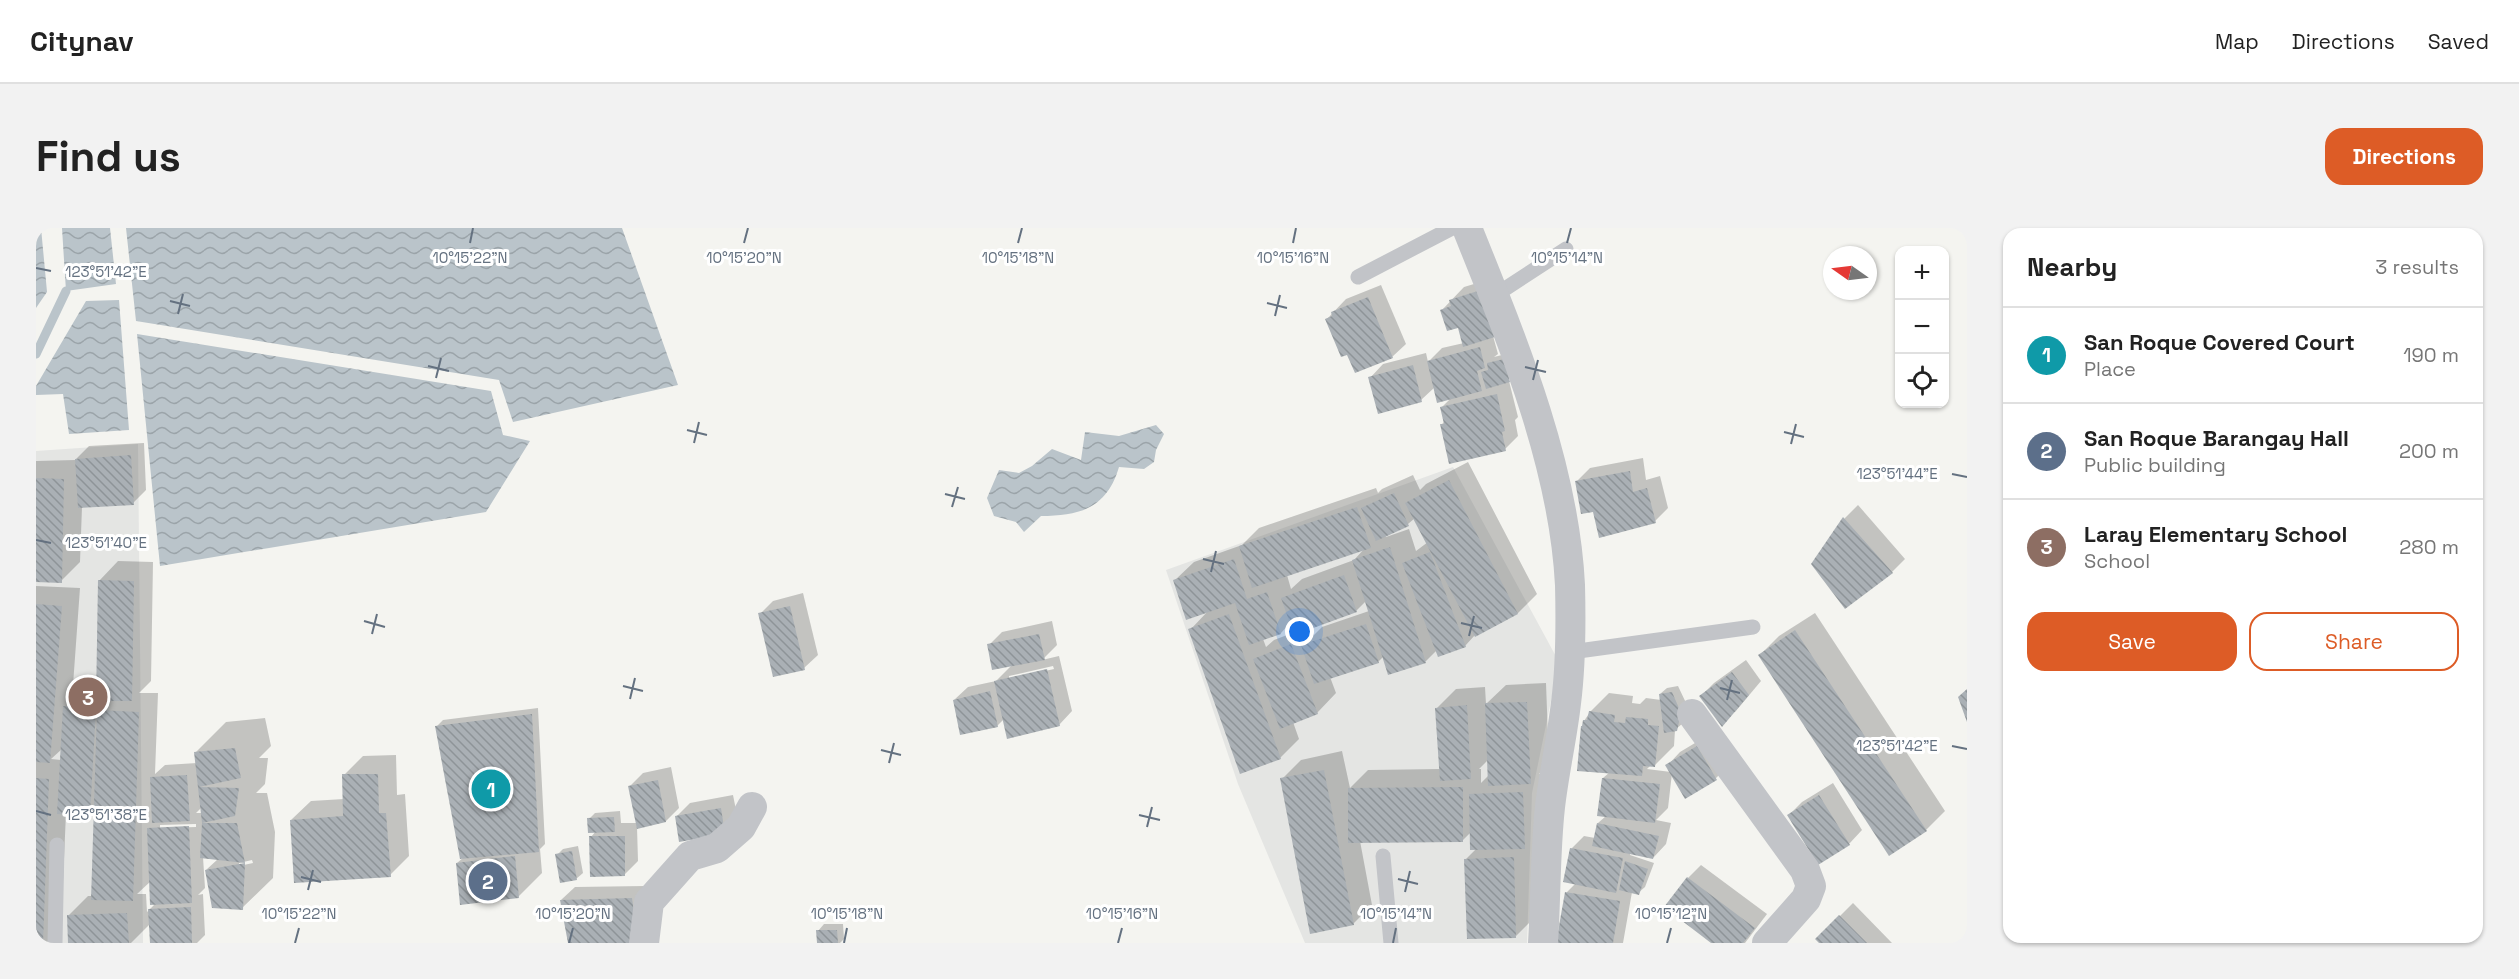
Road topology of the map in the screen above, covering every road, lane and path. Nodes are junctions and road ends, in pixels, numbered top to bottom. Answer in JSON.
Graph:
{"nodes":[{"id":1,"x":1452,"y":228,"type":"edge"},
{"id":2,"x":1467,"y":228,"type":"edge"},
{"id":3,"x":1566,"y":249,"type":"dead end"},
{"id":4,"x":1358,"y":277,"type":"dead end"},
{"id":5,"x":1494,"y":296,"type":"junction"},
{"id":6,"x":1753,"y":627,"type":"dead end"},
{"id":7,"x":1571,"y":652,"type":"junction"},
{"id":8,"x":1692,"y":714,"type":"dead end"},
{"id":9,"x":752,"y":807,"type":"dead end"},
{"id":10,"x":57,"y":845,"type":"dead end"},
{"id":11,"x":1383,"y":856,"type":"dead end"},
{"id":12,"x":55,"y":943,"type":"edge"},
{"id":13,"x":644,"y":943,"type":"edge"},
{"id":14,"x":1391,"y":943,"type":"edge"},
{"id":15,"x":1543,"y":943,"type":"edge"},
{"id":16,"x":1767,"y":943,"type":"edge"}],
"edges":[{"from":1,"to":4,"type":"lane"},
{"from":2,"to":5,"type":"street"},
{"from":3,"to":5,"type":"lane"},
{"from":5,"to":7,"type":"street"},
{"from":6,"to":7,"type":"lane"},
{"from":7,"to":15,"type":"street"},
{"from":8,"to":16,"type":"street"},
{"from":9,"to":13,"type":"street"},
{"from":10,"to":12,"type":"lane"},
{"from":11,"to":14,"type":"lane"}]}
